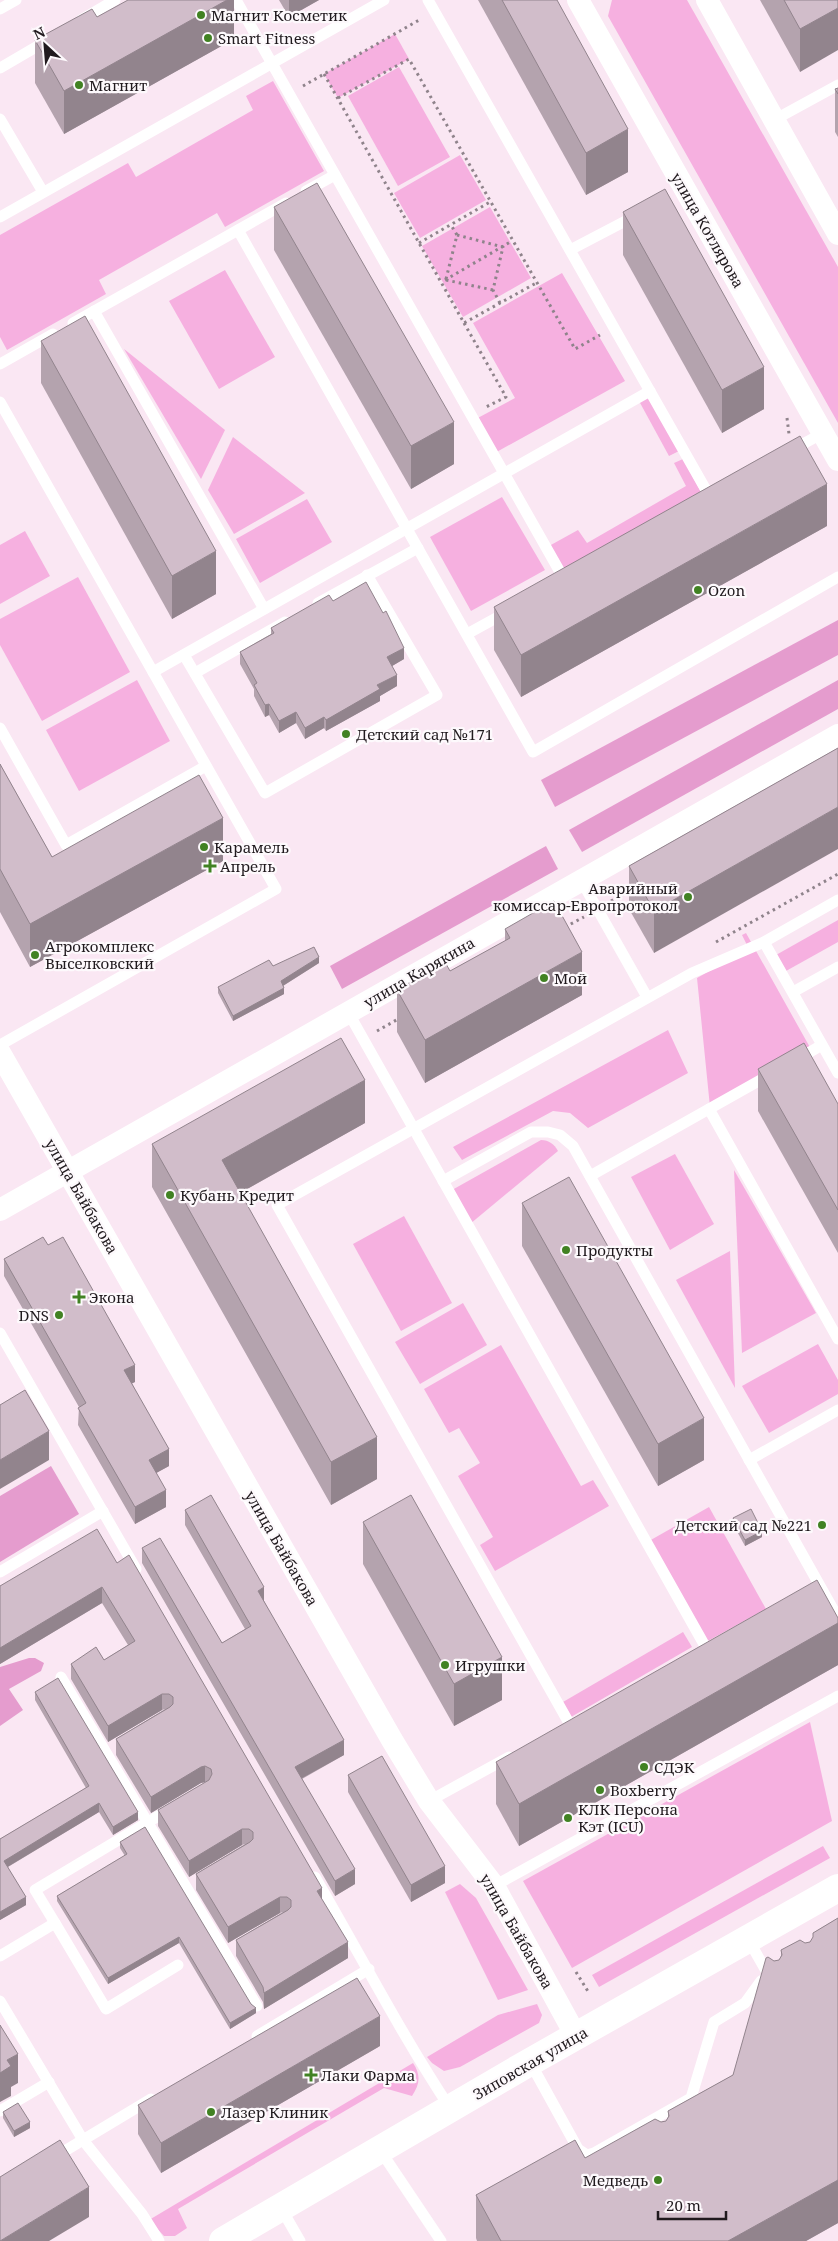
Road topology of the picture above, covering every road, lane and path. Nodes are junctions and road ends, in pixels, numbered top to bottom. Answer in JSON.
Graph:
{"nodes":[{"id":1,"x":16,"y":0,"type":"edge"},
{"id":2,"x":115,"y":0,"type":"edge"},
{"id":3,"x":236,"y":0,"type":"edge"},
{"id":4,"x":384,"y":0,"type":"edge"},
{"id":5,"x":428,"y":0,"type":"edge"},
{"id":6,"x":578,"y":0,"type":"edge"},
{"id":7,"x":707,"y":0,"type":"edge"},
{"id":8,"x":0,"y":9,"type":"edge"},
{"id":9,"x":434,"y":12,"type":"junction"},
{"id":10,"x":74,"y":24,"type":"edge"},
{"id":11,"x":58,"y":34,"type":"edge"},
{"id":12,"x":272,"y":63,"type":"junction"},
{"id":13,"x":0,"y":68,"type":"edge"},
{"id":14,"x":324,"y":74,"type":"junction"},
{"id":15,"x":838,"y":85,"type":"edge"},
{"id":16,"x":289,"y":93,"type":"junction"},
{"id":17,"x":338,"y":98,"type":"junction"},
{"id":18,"x":0,"y":119,"type":"edge"},
{"id":19,"x":774,"y":120,"type":"junction"},
{"id":20,"x":335,"y":175,"type":"junction"},
{"id":21,"x":43,"y":192,"type":"junction"},
{"id":22,"x":490,"y":202,"type":"junction"},
{"id":23,"x":644,"y":211,"type":"edge"},
{"id":24,"x":0,"y":217,"type":"edge"},
{"id":25,"x":451,"y":225,"type":"junction"},
{"id":26,"x":238,"y":230,"type":"junction"},
{"id":27,"x":457,"y":234,"type":"junction"},
{"id":28,"x":838,"y":234,"type":"edge"},
{"id":29,"x":512,"y":241,"type":"junction"},
{"id":30,"x":419,"y":243,"type":"junction"},
{"id":31,"x":503,"y":246,"type":"junction"},
{"id":32,"x":570,"y":250,"type":"junction"},
{"id":33,"x":446,"y":280,"type":"junction"},
{"id":34,"x":538,"y":282,"type":"junction"},
{"id":35,"x":493,"y":290,"type":"junction"},
{"id":36,"x":500,"y":303,"type":"junction"},
{"id":37,"x":94,"y":311,"type":"junction"},
{"id":38,"x":464,"y":323,"type":"junction"},
{"id":39,"x":614,"y":327,"type":"junction"},
{"id":40,"x":0,"y":364,"type":"edge"},
{"id":41,"x":650,"y":391,"type":"junction"},
{"id":42,"x":0,"y":402,"type":"edge"},
{"id":43,"x":472,"y":415,"type":"junction"},
{"id":44,"x":822,"y":433,"type":"junction"},
{"id":45,"x":784,"y":455,"type":"edge"},
{"id":46,"x":838,"y":460,"type":"edge"},
{"id":47,"x":504,"y":473,"type":"junction"},
{"id":48,"x":710,"y":497,"type":"edge"},
{"id":49,"x":407,"y":528,"type":"junction"},
{"id":50,"x":418,"y":548,"type":"junction"},
{"id":51,"x":368,"y":575,"type":"junction"},
{"id":52,"x":838,"y":577,"type":"edge"},
{"id":53,"x":564,"y":579,"type":"edge"},
{"id":54,"x":513,"y":608,"type":"edge"},
{"id":55,"x":264,"y":610,"type":"junction"},
{"id":56,"x":467,"y":634,"type":"junction"},
{"id":57,"x":184,"y":655,"type":"junction"},
{"id":58,"x":153,"y":672,"type":"junction"},
{"id":59,"x":195,"y":673,"type":"junction"},
{"id":60,"x":0,"y":728,"type":"edge"},
{"id":61,"x":838,"y":735,"type":"edge"},
{"id":62,"x":206,"y":766,"type":"junction"},
{"id":63,"x":838,"y":874,"type":"edge"},
{"id":64,"x":581,"y":880,"type":"junction"},
{"id":65,"x":632,"y":889,"type":"edge"},
{"id":66,"x":838,"y":900,"type":"edge"},
{"id":67,"x":598,"y":909,"type":"junction"},
{"id":68,"x":563,"y":928,"type":"edge"},
{"id":69,"x":764,"y":942,"type":"junction"},
{"id":70,"x":709,"y":946,"type":"dead end"},
{"id":71,"x":838,"y":967,"type":"edge"},
{"id":72,"x":792,"y":992,"type":"junction"},
{"id":73,"x":647,"y":997,"type":"junction"},
{"id":74,"x":348,"y":1012,"type":"junction"},
{"id":75,"x":407,"y":1015,"type":"edge"},
{"id":76,"x":363,"y":1039,"type":"junction"},
{"id":77,"x":0,"y":1045,"type":"edge"},
{"id":78,"x":822,"y":1045,"type":"junction"},
{"id":79,"x":0,"y":1053,"type":"edge"},
{"id":80,"x":838,"y":1073,"type":"edge"},
{"id":81,"x":709,"y":1109,"type":"junction"},
{"id":82,"x":414,"y":1128,"type":"junction"},
{"id":83,"x":67,"y":1171,"type":"junction"},
{"id":84,"x":590,"y":1176,"type":"junction"},
{"id":85,"x":443,"y":1181,"type":"junction"},
{"id":86,"x":0,"y":1210,"type":"edge"},
{"id":87,"x":0,"y":1333,"type":"edge"},
{"id":88,"x":838,"y":1339,"type":"edge"},
{"id":89,"x":838,"y":1410,"type":"edge"},
{"id":90,"x":749,"y":1460,"type":"junction"},
{"id":91,"x":103,"y":1511,"type":"junction"},
{"id":92,"x":0,"y":1572,"type":"edge"},
{"id":93,"x":140,"y":1577,"type":"edge"},
{"id":94,"x":838,"y":1618,"type":"edge"},
{"id":95,"x":705,"y":1646,"type":"edge"},
{"id":96,"x":61,"y":1677,"type":"dead end"},
{"id":97,"x":838,"y":1696,"type":"edge"},
{"id":98,"x":569,"y":1723,"type":"edge"},
{"id":99,"x":517,"y":1752,"type":"edge"},
{"id":100,"x":429,"y":1801,"type":"junction"},
{"id":101,"x":180,"y":1803,"type":"edge"},
{"id":102,"x":148,"y":1823,"type":"junction"},
{"id":103,"x":309,"y":1867,"type":"edge"},
{"id":104,"x":494,"y":1886,"type":"junction"},
{"id":105,"x":838,"y":1888,"type":"edge"},
{"id":106,"x":55,"y":1923,"type":"junction"},
{"id":107,"x":748,"y":1939,"type":"junction"},
{"id":108,"x":0,"y":1956,"type":"edge"},
{"id":109,"x":178,"y":1965,"type":"dead end"},
{"id":110,"x":782,"y":1968,"type":"edge"},
{"id":111,"x":369,"y":1970,"type":"junction"},
{"id":112,"x":576,"y":1972,"type":"dead end"},
{"id":113,"x":768,"y":1980,"type":"junction"},
{"id":114,"x":589,"y":1993,"type":"dead end"},
{"id":115,"x":0,"y":2001,"type":"edge"},
{"id":116,"x":258,"y":2006,"type":"dead end"},
{"id":117,"x":576,"y":2036,"type":"junction"},
{"id":118,"x":246,"y":2042,"type":"edge"},
{"id":119,"x":530,"y":2062,"type":"junction"},
{"id":120,"x":49,"y":2082,"type":"junction"},
{"id":121,"x":160,"y":2094,"type":"edge"},
{"id":122,"x":450,"y":2108,"type":"junction"},
{"id":123,"x":0,"y":2111,"type":"edge"},
{"id":124,"x":83,"y":2140,"type":"junction"},
{"id":125,"x":380,"y":2150,"type":"junction"},
{"id":126,"x":42,"y":2164,"type":"edge"},
{"id":127,"x":281,"y":2208,"type":"junction"},
{"id":128,"x":159,"y":2241,"type":"edge"},
{"id":129,"x":223,"y":2241,"type":"edge"},
{"id":130,"x":300,"y":2241,"type":"edge"},
{"id":131,"x":441,"y":2241,"type":"edge"}],
"edges":[{"from":1,"to":8,"type":"lane"},
{"from":2,"to":10,"type":"lane"},
{"from":3,"to":12,"type":"lane"},
{"from":4,"to":12,"type":"lane"},
{"from":5,"to":9,"type":"lane"},
{"from":6,"to":44,"type":"street","name":"улица Котлярова"},
{"from":7,"to":19,"type":"street"},
{"from":9,"to":14,"type":"path"},
{"from":9,"to":32,"type":"lane"},
{"from":11,"to":13,"type":"lane"},
{"from":12,"to":16,"type":"lane"},
{"from":12,"to":21,"type":"lane"},
{"from":14,"to":16,"type":"path"},
{"from":14,"to":17,"type":"path"},
{"from":15,"to":19,"type":"lane"},
{"from":16,"to":20,"type":"lane"},
{"from":17,"to":22,"type":"path"},
{"from":17,"to":30,"type":"path"},
{"from":18,"to":21,"type":"lane"},
{"from":19,"to":28,"type":"street"},
{"from":20,"to":26,"type":"lane"},
{"from":20,"to":43,"type":"lane"},
{"from":21,"to":24,"type":"lane"},
{"from":22,"to":25,"type":"path"},
{"from":22,"to":29,"type":"path"},
{"from":23,"to":32,"type":"lane"},
{"from":25,"to":27,"type":"path"},
{"from":25,"to":30,"type":"path"},
{"from":26,"to":37,"type":"lane"},
{"from":26,"to":49,"type":"lane"},
{"from":27,"to":31,"type":"path"},
{"from":27,"to":33,"type":"path"},
{"from":29,"to":31,"type":"path"},
{"from":29,"to":34,"type":"path"},
{"from":30,"to":38,"type":"path"},
{"from":31,"to":33,"type":"path"},
{"from":31,"to":35,"type":"path"},
{"from":32,"to":39,"type":"lane"},
{"from":33,"to":35,"type":"path"},
{"from":34,"to":36,"type":"path"},
{"from":34,"to":39,"type":"path"},
{"from":35,"to":36,"type":"path"},
{"from":36,"to":38,"type":"path"},
{"from":37,"to":40,"type":"lane"},
{"from":37,"to":55,"type":"lane"},
{"from":38,"to":43,"type":"path"},
{"from":39,"to":41,"type":"lane"},
{"from":41,"to":47,"type":"lane"},
{"from":41,"to":48,"type":"lane"},
{"from":42,"to":58,"type":"lane"},
{"from":43,"to":47,"type":"lane"},
{"from":44,"to":45,"type":"lane"},
{"from":44,"to":46,"type":"street","name":"улица Котлярова"},
{"from":47,"to":49,"type":"lane"},
{"from":47,"to":53,"type":"lane"},
{"from":49,"to":50,"type":"lane"},
{"from":49,"to":55,"type":"lane"},
{"from":50,"to":51,"type":"lane"},
{"from":50,"to":56,"type":"lane"},
{"from":51,"to":59,"type":"lane"},
{"from":51,"to":59,"type":"lane"},
{"from":52,"to":56,"type":"lane"},
{"from":54,"to":56,"type":"lane"},
{"from":55,"to":57,"type":"lane"},
{"from":57,"to":58,"type":"lane"},
{"from":57,"to":59,"type":"lane"},
{"from":58,"to":62,"type":"lane"},
{"from":60,"to":62,"type":"lane"},
{"from":61,"to":64,"type":"street","name":"улица Карякина"},
{"from":62,"to":77,"type":"lane"},
{"from":63,"to":70,"type":"path"},
{"from":64,"to":67,"type":"lane"},
{"from":64,"to":74,"type":"street","name":"улица Карякина"},
{"from":65,"to":67,"type":"path"},
{"from":66,"to":69,"type":"lane"},
{"from":67,"to":68,"type":"path"},
{"from":67,"to":73,"type":"lane"},
{"from":69,"to":72,"type":"lane"},
{"from":69,"to":73,"type":"lane"},
{"from":71,"to":72,"type":"lane"},
{"from":72,"to":78,"type":"lane"},
{"from":73,"to":82,"type":"lane"},
{"from":74,"to":76,"type":"lane"},
{"from":74,"to":83,"type":"street","name":"улица Карякина"},
{"from":75,"to":76,"type":"path"},
{"from":76,"to":82,"type":"lane"},
{"from":78,"to":80,"type":"lane"},
{"from":78,"to":81,"type":"lane"},
{"from":79,"to":83,"type":"street","name":"улица Байбакова"},
{"from":81,"to":84,"type":"lane"},
{"from":81,"to":88,"type":"lane"},
{"from":82,"to":85,"type":"lane"},
{"from":82,"to":98,"type":"lane"},
{"from":83,"to":86,"type":"street","name":"улица Карякина"},
{"from":83,"to":100,"type":"street","name":"улица Байбакова"},
{"from":84,"to":85,"type":"lane"},
{"from":84,"to":90,"type":"lane"},
{"from":85,"to":95,"type":"lane"},
{"from":87,"to":91,"type":"lane"},
{"from":89,"to":90,"type":"lane"},
{"from":90,"to":94,"type":"lane"},
{"from":91,"to":92,"type":"lane"},
{"from":91,"to":93,"type":"lane"},
{"from":96,"to":102,"type":"lane"},
{"from":97,"to":104,"type":"lane"},
{"from":99,"to":100,"type":"lane"},
{"from":100,"to":104,"type":"street","name":"улица Байбакова"},
{"from":101,"to":102,"type":"lane"},
{"from":102,"to":106,"type":"lane"},
{"from":102,"to":116,"type":"lane"},
{"from":103,"to":111,"type":"lane"},
{"from":104,"to":117,"type":"street","name":"улица Байбакова"},
{"from":105,"to":107,"type":"street","name":"Зиповская улица"},
{"from":106,"to":108,"type":"lane"},
{"from":106,"to":109,"type":"lane"},
{"from":107,"to":113,"type":"lane"},
{"from":107,"to":117,"type":"street","name":"Зиповская улица"},
{"from":110,"to":113,"type":"lane"},
{"from":111,"to":118,"type":"lane"},
{"from":111,"to":122,"type":"lane"},
{"from":112,"to":114,"type":"path"},
{"from":113,"to":119,"type":"lane"},
{"from":115,"to":120,"type":"lane"},
{"from":117,"to":119,"type":"street","name":"Зиповская улица"},
{"from":119,"to":122,"type":"street","name":"Зиповская улица"},
{"from":120,"to":123,"type":"lane"},
{"from":120,"to":124,"type":"lane"},
{"from":121,"to":124,"type":"lane"},
{"from":122,"to":125,"type":"street","name":"Зиповская улица"},
{"from":124,"to":126,"type":"lane"},
{"from":124,"to":128,"type":"lane"},
{"from":125,"to":127,"type":"street","name":"Зиповская улица"},
{"from":125,"to":131,"type":"lane"},
{"from":127,"to":129,"type":"street","name":"Зиповская улица"},
{"from":127,"to":130,"type":"lane"}]}
